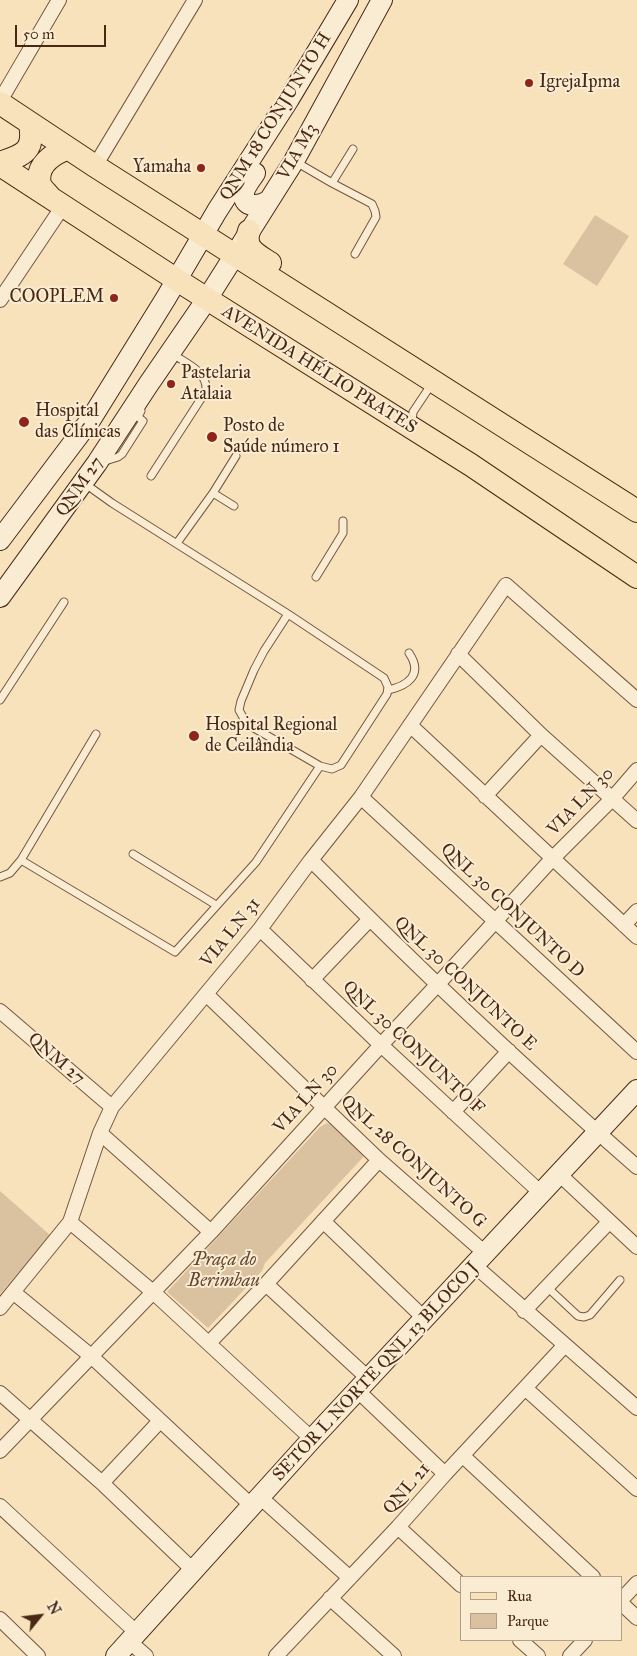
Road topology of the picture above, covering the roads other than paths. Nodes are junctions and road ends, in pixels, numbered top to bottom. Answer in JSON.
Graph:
{"nodes":[{"id":1,"x":59,"y":0,"type":"edge"},
{"id":2,"x":195,"y":0,"type":"edge"},
{"id":3,"x":348,"y":0,"type":"edge"},
{"id":4,"x":382,"y":0,"type":"edge"},
{"id":5,"x":314,"y":57,"type":"junction"},
{"id":6,"x":290,"y":99,"type":"junction"},
{"id":7,"x":0,"y":102,"type":"edge"},
{"id":8,"x":30,"y":124,"type":"junction"},
{"id":9,"x":68,"y":148,"type":"junction"},
{"id":10,"x":353,"y":149,"type":"dead end"},
{"id":11,"x":294,"y":161,"type":"junction"},
{"id":12,"x":0,"y":164,"type":"edge"},
{"id":13,"x":95,"y":166,"type":"junction"},
{"id":14,"x":332,"y":183,"type":"junction"},
{"id":15,"x":56,"y":201,"type":"junction"},
{"id":16,"x":268,"y":201,"type":"junction"},
{"id":17,"x":249,"y":231,"type":"junction"},
{"id":18,"x":204,"y":235,"type":"junction"},
{"id":19,"x":355,"y":254,"type":"dead end"},
{"id":20,"x":235,"y":255,"type":"junction"},
{"id":21,"x":177,"y":280,"type":"junction"},
{"id":22,"x":206,"y":299,"type":"junction"},
{"id":23,"x":0,"y":300,"type":"edge"},
{"id":24,"x":339,"y":322,"type":"junction"},
{"id":25,"x":135,"y":349,"type":"junction"},
{"id":26,"x":170,"y":352,"type":"junction"},
{"id":27,"x":433,"y":382,"type":"junction"},
{"id":28,"x":143,"y":408,"type":"dead end"},
{"id":29,"x":414,"y":429,"type":"junction"},
{"id":30,"x":236,"y":456,"type":"dead end"},
{"id":31,"x":101,"y":457,"type":"junction"},
{"id":32,"x":151,"y":476,"type":"dead end"},
{"id":33,"x":83,"y":482,"type":"junction"},
{"id":34,"x":213,"y":493,"type":"junction"},
{"id":35,"x":234,"y":506,"type":"dead end"},
{"id":36,"x":637,"y":511,"type":"edge"},
{"id":37,"x":343,"y":521,"type":"dead end"},
{"id":38,"x":575,"y":536,"type":"junction"},
{"id":39,"x":0,"y":540,"type":"edge"},
{"id":40,"x":176,"y":544,"type":"junction"},
{"id":41,"x":637,"y":561,"type":"edge"},
{"id":42,"x":316,"y":577,"type":"dead end"},
{"id":43,"x":637,"y":577,"type":"edge"},
{"id":44,"x":0,"y":597,"type":"edge"},
{"id":45,"x":64,"y":602,"type":"dead end"},
{"id":46,"x":288,"y":614,"type":"junction"},
{"id":47,"x":409,"y":653,"type":"dead end"},
{"id":48,"x":458,"y":654,"type":"junction"},
{"id":49,"x":388,"y":690,"type":"junction"},
{"id":50,"x":0,"y":700,"type":"edge"},
{"id":51,"x":637,"y":700,"type":"edge"},
{"id":52,"x":410,"y":725,"type":"junction"},
{"id":53,"x":96,"y":734,"type":"dead end"},
{"id":54,"x":541,"y":735,"type":"junction"},
{"id":55,"x":320,"y":766,"type":"junction"},
{"id":56,"x":637,"y":770,"type":"edge"},
{"id":57,"x":485,"y":796,"type":"junction"},
{"id":58,"x":361,"y":797,"type":"junction"},
{"id":59,"x":612,"y":799,"type":"junction"},
{"id":60,"x":637,"y":821,"type":"edge"},
{"id":61,"x":133,"y":854,"type":"dead end"},
{"id":62,"x":552,"y":859,"type":"junction"},
{"id":63,"x":21,"y":860,"type":"junction"},
{"id":64,"x":311,"y":860,"type":"junction"},
{"id":65,"x":0,"y":877,"type":"edge"},
{"id":66,"x":216,"y":905,"type":"junction"},
{"id":67,"x":637,"y":911,"type":"edge"},
{"id":68,"x":370,"y":919,"type":"junction"},
{"id":69,"x":496,"y":922,"type":"junction"},
{"id":70,"x":624,"y":925,"type":"junction"},
{"id":71,"x":260,"y":929,"type":"junction"},
{"id":72,"x":637,"y":937,"type":"edge"},
{"id":73,"x":312,"y":980,"type":"junction"},
{"id":74,"x":438,"y":984,"type":"junction"},
{"id":75,"x":206,"y":994,"type":"junction"},
{"id":76,"x":0,"y":1011,"type":"edge"},
{"id":77,"x":381,"y":1044,"type":"junction"},
{"id":78,"x":509,"y":1051,"type":"junction"},
{"id":79,"x":637,"y":1052,"type":"edge"},
{"id":80,"x":637,"y":1090,"type":"edge"},
{"id":81,"x":112,"y":1107,"type":"junction"},
{"id":82,"x":324,"y":1107,"type":"junction"},
{"id":83,"x":453,"y":1112,"type":"junction"},
{"id":84,"x":596,"y":1132,"type":"junction"},
{"id":85,"x":100,"y":1133,"type":"junction"},
{"id":86,"x":380,"y":1160,"type":"junction"},
{"id":87,"x":637,"y":1167,"type":"edge"},
{"id":88,"x":558,"y":1174,"type":"junction"},
{"id":89,"x":541,"y":1193,"type":"junction"},
{"id":90,"x":323,"y":1221,"type":"junction"},
{"id":91,"x":70,"y":1222,"type":"junction"},
{"id":92,"x":609,"y":1222,"type":"junction"},
{"id":93,"x":211,"y":1232,"type":"junction"},
{"id":94,"x":637,"y":1247,"type":"edge"},
{"id":95,"x":480,"y":1259,"type":"junction"},
{"id":96,"x":620,"y":1280,"type":"dead end"},
{"id":97,"x":266,"y":1284,"type":"junction"},
{"id":98,"x":547,"y":1287,"type":"junction"},
{"id":99,"x":13,"y":1292,"type":"junction"},
{"id":100,"x":152,"y":1292,"type":"junction"},
{"id":101,"x":0,"y":1308,"type":"edge"},
{"id":102,"x":524,"y":1311,"type":"junction"},
{"id":103,"x":424,"y":1318,"type":"junction"},
{"id":104,"x":209,"y":1343,"type":"junction"},
{"id":105,"x":565,"y":1345,"type":"junction"},
{"id":106,"x":90,"y":1356,"type":"junction"},
{"id":107,"x":364,"y":1385,"type":"junction"},
{"id":108,"x":525,"y":1388,"type":"junction"},
{"id":109,"x":0,"y":1393,"type":"edge"},
{"id":110,"x":637,"y":1408,"type":"edge"},
{"id":111,"x":30,"y":1420,"type":"junction"},
{"id":112,"x":159,"y":1422,"type":"junction"},
{"id":113,"x":312,"y":1439,"type":"junction"},
{"id":114,"x":0,"y":1451,"type":"edge"},
{"id":115,"x":463,"y":1456,"type":"junction"},
{"id":116,"x":445,"y":1474,"type":"junction"},
{"id":117,"x":102,"y":1483,"type":"junction"},
{"id":118,"x":637,"y":1490,"type":"edge"},
{"id":119,"x":256,"y":1502,"type":"junction"},
{"id":120,"x":0,"y":1506,"type":"edge"},
{"id":121,"x":398,"y":1527,"type":"junction"},
{"id":122,"x":194,"y":1570,"type":"junction"},
{"id":123,"x":592,"y":1576,"type":"edge"},
{"id":124,"x":350,"y":1578,"type":"junction"},
{"id":125,"x":637,"y":1583,"type":"edge"},
{"id":126,"x":460,"y":1584,"type":"edge"},
{"id":127,"x":330,"y":1598,"type":"junction"},
{"id":128,"x":622,"y":1601,"type":"edge"},
{"id":129,"x":622,"y":1603,"type":"edge"},
{"id":130,"x":637,"y":1618,"type":"edge"},
{"id":131,"x":0,"y":1619,"type":"edge"},
{"id":132,"x":134,"y":1637,"type":"junction"},
{"id":133,"x":521,"y":1641,"type":"edge"},
{"id":134,"x":584,"y":1641,"type":"edge"},
{"id":135,"x":38,"y":1656,"type":"edge"},
{"id":136,"x":116,"y":1656,"type":"edge"},
{"id":137,"x":146,"y":1656,"type":"edge"},
{"id":138,"x":276,"y":1656,"type":"edge"},
{"id":139,"x":394,"y":1656,"type":"edge"},
{"id":140,"x":538,"y":1656,"type":"edge"},
{"id":141,"x":570,"y":1656,"type":"edge"}],
"edges":[{"from":1,"to":7,"type":"street"},
{"from":2,"to":13,"type":"street"},
{"from":3,"to":5,"type":"main road","name":"QNM 18 CONJUNTO H"},
{"from":4,"to":11,"type":"main road","name":"VIA M3"},
{"from":5,"to":6,"type":"main road","name":"QNM 18 CONJUNTO H"},
{"from":5,"to":11,"type":"main road"},
{"from":6,"to":16,"type":"main road"},
{"from":6,"to":18,"type":"main road","name":"QNM 18 CONJUNTO H"},
{"from":7,"to":8,"type":"main road"},
{"from":8,"to":9,"type":"main road"},
{"from":8,"to":12,"type":"main road"},
{"from":9,"to":13,"type":"main road"},
{"from":9,"to":15,"type":"main road"},
{"from":10,"to":14,"type":"lane"},
{"from":11,"to":14,"type":"lane"},
{"from":11,"to":16,"type":"main road","name":"VIA M3"},
{"from":12,"to":15,"type":"main road","name":"AVENIDA HÉLIO PRATES"},
{"from":13,"to":18,"type":"main road"},
{"from":14,"to":19,"type":"lane"},
{"from":15,"to":21,"type":"main road","name":"AVENIDA HÉLIO PRATES"},
{"from":15,"to":23,"type":"street"},
{"from":16,"to":17,"type":"main road","name":"VIA M3"},
{"from":17,"to":20,"type":"main road","name":"VIA M3"},
{"from":17,"to":24,"type":"main road"},
{"from":18,"to":20,"type":"main road"},
{"from":18,"to":21,"type":"main road"},
{"from":20,"to":22,"type":"main road","name":"VIA M3"},
{"from":20,"to":24,"type":"main road"},
{"from":21,"to":22,"type":"main road","name":"AVENIDA HÉLIO PRATES"},
{"from":21,"to":25,"type":"main road"},
{"from":22,"to":26,"type":"main road","name":"QNM 27"},
{"from":22,"to":29,"type":"main road","name":"AVENIDA HÉLIO PRATES"},
{"from":24,"to":27,"type":"main road"},
{"from":25,"to":31,"type":"main road"},
{"from":25,"to":39,"type":"main road"},
{"from":26,"to":31,"type":"main road","name":"QNM 27"},
{"from":26,"to":32,"type":"lane"},
{"from":27,"to":29,"type":"lane"},
{"from":27,"to":36,"type":"main road"},
{"from":28,"to":31,"type":"lane"},
{"from":29,"to":38,"type":"main road","name":"AVENIDA HÉLIO PRATES"},
{"from":30,"to":34,"type":"lane"},
{"from":31,"to":33,"type":"main road","name":"QNM 27"},
{"from":33,"to":40,"type":"lane"},
{"from":33,"to":44,"type":"main road","name":"QNM 27"},
{"from":34,"to":35,"type":"lane"},
{"from":34,"to":40,"type":"lane"},
{"from":37,"to":42,"type":"lane"},
{"from":38,"to":41,"type":"main road"},
{"from":38,"to":43,"type":"main road","name":"AVENIDA HÉLIO PRATES"},
{"from":40,"to":46,"type":"lane"},
{"from":45,"to":50,"type":"lane"},
{"from":46,"to":49,"type":"lane"},
{"from":46,"to":55,"type":"lane"},
{"from":47,"to":49,"type":"lane"},
{"from":48,"to":51,"type":"street","name":"VIA LN 31"},
{"from":48,"to":52,"type":"street","name":"VIA LN 31"},
{"from":48,"to":54,"type":"street"},
{"from":49,"to":55,"type":"lane"},
{"from":52,"to":57,"type":"street"},
{"from":52,"to":58,"type":"street","name":"VIA LN 31"},
{"from":53,"to":63,"type":"lane"},
{"from":54,"to":57,"type":"street"},
{"from":54,"to":59,"type":"street"},
{"from":55,"to":66,"type":"lane"},
{"from":56,"to":59,"type":"street","name":"VIA LN 30"},
{"from":57,"to":62,"type":"street"},
{"from":58,"to":64,"type":"street","name":"VIA LN 31"},
{"from":58,"to":69,"type":"street","name":"QNL 30 CONJUNTO D"},
{"from":59,"to":60,"type":"street"},
{"from":59,"to":62,"type":"street","name":"VIA LN 30"},
{"from":61,"to":66,"type":"lane"},
{"from":62,"to":69,"type":"street","name":"VIA LN 30"},
{"from":62,"to":70,"type":"street"},
{"from":63,"to":65,"type":"lane"},
{"from":63,"to":66,"type":"lane"},
{"from":64,"to":68,"type":"street","name":"QNL 30 CONJUNTO E"},
{"from":64,"to":71,"type":"street","name":"VIA LN 31"},
{"from":67,"to":70,"type":"street"},
{"from":68,"to":73,"type":"street"},
{"from":68,"to":74,"type":"street","name":"QNL 30 CONJUNTO E"},
{"from":69,"to":74,"type":"street","name":"VIA LN 30"},
{"from":69,"to":79,"type":"street","name":"QNL 30 CONJUNTO D"},
{"from":70,"to":72,"type":"street"},
{"from":71,"to":73,"type":"street","name":"QNL 30 CONJUNTO F"},
{"from":71,"to":75,"type":"street","name":"VIA LN 31"},
{"from":73,"to":77,"type":"street","name":"QNL 30 CONJUNTO F"},
{"from":74,"to":77,"type":"street","name":"VIA LN 30"},
{"from":74,"to":78,"type":"street","name":"QNL 30 CONJUNTO E"},
{"from":75,"to":81,"type":"street","name":"VIA LN 31"},
{"from":75,"to":82,"type":"street","name":"QNL 28 CONJUNTO G"},
{"from":76,"to":81,"type":"street","name":"QNM 27"},
{"from":77,"to":82,"type":"street","name":"VIA LN 30"},
{"from":77,"to":83,"type":"street","name":"QNL 30 CONJUNTO F"},
{"from":78,"to":83,"type":"street"},
{"from":78,"to":84,"type":"street","name":"QNL 30 CONJUNTO E"},
{"from":80,"to":84,"type":"main road","name":"SETOR L NORTE QNL 13 BLOCO J"},
{"from":81,"to":85,"type":"street","name":"VIA LN 31"},
{"from":82,"to":86,"type":"street","name":"QNL 28 CONJUNTO G"},
{"from":82,"to":93,"type":"street","name":"VIA LN 30"},
{"from":83,"to":89,"type":"street","name":"QNL 30 CONJUNTO F"},
{"from":84,"to":87,"type":"street","name":"QNL 30 CONJUNTO E"},
{"from":84,"to":88,"type":"main road","name":"SETOR L NORTE QNL 13 BLOCO J"},
{"from":85,"to":91,"type":"street","name":"VIA LN 31"},
{"from":85,"to":93,"type":"street"},
{"from":86,"to":90,"type":"street"},
{"from":86,"to":95,"type":"street","name":"QNL 28 CONJUNTO G"},
{"from":88,"to":89,"type":"main road","name":"SETOR L NORTE QNL 13 BLOCO J"},
{"from":88,"to":92,"type":"street"},
{"from":89,"to":95,"type":"main road","name":"SETOR L NORTE QNL 13 BLOCO J"},
{"from":90,"to":97,"type":"street"},
{"from":90,"to":103,"type":"street"},
{"from":91,"to":99,"type":"street","name":"VIA LN 31"},
{"from":91,"to":100,"type":"street"},
{"from":92,"to":94,"type":"street"},
{"from":92,"to":98,"type":"street"},
{"from":93,"to":100,"type":"street","name":"VIA LN 30"},
{"from":95,"to":102,"type":"street"},
{"from":95,"to":103,"type":"main road","name":"SETOR L NORTE QNL 13 BLOCO J"},
{"from":96,"to":98,"type":"lane"},
{"from":97,"to":104,"type":"street"},
{"from":97,"to":107,"type":"street"},
{"from":98,"to":102,"type":"street"},
{"from":99,"to":101,"type":"street","name":"VIA LN 31"},
{"from":99,"to":106,"type":"street"},
{"from":100,"to":104,"type":"street"},
{"from":100,"to":106,"type":"street","name":"VIA LN 30"},
{"from":102,"to":105,"type":"street"},
{"from":103,"to":107,"type":"main road","name":"SETOR L NORTE QNL 13 BLOCO J"},
{"from":104,"to":113,"type":"street"},
{"from":105,"to":108,"type":"street","name":"QNL 21"},
{"from":105,"to":110,"type":"street"},
{"from":106,"to":111,"type":"street","name":"VIA LN 30"},
{"from":106,"to":112,"type":"street"},
{"from":107,"to":113,"type":"main road","name":"SETOR L NORTE QNL 13 BLOCO J"},
{"from":107,"to":116,"type":"street"},
{"from":108,"to":115,"type":"street","name":"QNL 21"},
{"from":108,"to":118,"type":"street"},
{"from":109,"to":111,"type":"street"},
{"from":111,"to":114,"type":"street","name":"VIA LN 30"},
{"from":111,"to":117,"type":"street"},
{"from":112,"to":117,"type":"street"},
{"from":112,"to":119,"type":"street"},
{"from":113,"to":119,"type":"main road","name":"SETOR L NORTE QNL 13 BLOCO J"},
{"from":115,"to":116,"type":"street","name":"QNL 21"},
{"from":115,"to":123,"type":"street"},
{"from":116,"to":121,"type":"street","name":"QNL 21"},
{"from":117,"to":122,"type":"street"},
{"from":119,"to":122,"type":"main road","name":"SETOR L NORTE QNL 13 BLOCO J"},
{"from":119,"to":124,"type":"street"},
{"from":120,"to":132,"type":"street"},
{"from":121,"to":124,"type":"street","name":"QNL 21"},
{"from":121,"to":126,"type":"street"},
{"from":122,"to":132,"type":"main road","name":"SETOR L NORTE QNL 13 BLOCO J"},
{"from":124,"to":127,"type":"street","name":"QNL 21"},
{"from":125,"to":128,"type":"street"},
{"from":127,"to":138,"type":"street","name":"QNL 21"},
{"from":127,"to":139,"type":"street"},
{"from":129,"to":130,"type":"street"},
{"from":131,"to":135,"type":"street"},
{"from":132,"to":136,"type":"main road","name":"SETOR L NORTE QNL 13 BLOCO J"},
{"from":132,"to":137,"type":"street"},
{"from":133,"to":140,"type":"street"},
{"from":134,"to":141,"type":"street"}]}
